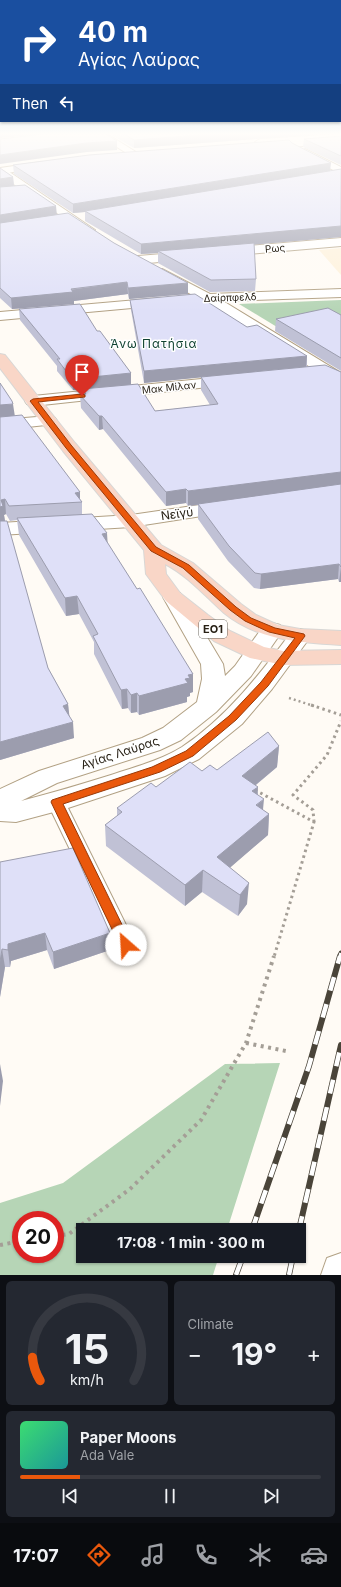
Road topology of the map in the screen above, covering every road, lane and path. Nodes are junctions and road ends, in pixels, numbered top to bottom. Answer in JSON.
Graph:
{"nodes":[{"id":1,"x":35,"y":194,"type":"edge"},
{"id":2,"x":85,"y":216,"type":"edge"},
{"id":3,"x":70,"y":218,"type":"junction"},
{"id":4,"x":54,"y":221,"type":"edge"},
{"id":5,"x":101,"y":238,"type":"edge"},
{"id":6,"x":341,"y":242,"type":"edge"},
{"id":7,"x":126,"y":253,"type":"edge"},
{"id":8,"x":216,"y":253,"type":"edge"},
{"id":9,"x":201,"y":254,"type":"edge"},
{"id":10,"x":138,"y":260,"type":"junction"},
{"id":11,"x":341,"y":294,"type":"edge"},
{"id":12,"x":208,"y":298,"type":"junction"},
{"id":13,"x":0,"y":316,"type":"edge"},
{"id":14,"x":0,"y":358,"type":"edge"},
{"id":15,"x":328,"y":370,"type":"junction"},
{"id":16,"x":304,"y":373,"type":"edge"},
{"id":17,"x":249,"y":379,"type":"edge"},
{"id":18,"x":341,"y":380,"type":"edge"},
{"id":19,"x":33,"y":401,"type":"junction"},
{"id":20,"x":49,"y":421,"type":"junction"},
{"id":21,"x":0,"y":425,"type":"edge"},
{"id":22,"x":240,"y":506,"type":"edge"},
{"id":23,"x":131,"y":521,"type":"junction"},
{"id":24,"x":0,"y":529,"type":"edge"},
{"id":25,"x":154,"y":549,"type":"junction"},
{"id":26,"x":173,"y":596,"type":"junction"},
{"id":27,"x":272,"y":630,"type":"junction"},
{"id":28,"x":300,"y":636,"type":"junction"},
{"id":29,"x":341,"y":638,"type":"edge"},
{"id":30,"x":258,"y":653,"type":"junction"},
{"id":31,"x":341,"y":657,"type":"edge"},
{"id":32,"x":284,"y":658,"type":"junction"},
{"id":33,"x":289,"y":698,"type":"dead end"},
{"id":34,"x":208,"y":706,"type":"junction"},
{"id":35,"x":341,"y":715,"type":"edge"},
{"id":36,"x":341,"y":721,"type":"edge"},
{"id":37,"x":252,"y":788,"type":"edge"},
{"id":38,"x":0,"y":800,"type":"edge"},
{"id":39,"x":56,"y":802,"type":"junction"},
{"id":40,"x":0,"y":811,"type":"edge"},
{"id":41,"x":314,"y":822,"type":"junction"},
{"id":42,"x":126,"y":945,"type":"dead end"},
{"id":43,"x":246,"y":1043,"type":"junction"},
{"id":44,"x":286,"y":1051,"type":"dead end"},
{"id":45,"x":64,"y":1235,"type":"edge"},
{"id":46,"x":12,"y":1243,"type":"edge"},
{"id":47,"x":0,"y":1245,"type":"edge"},
{"id":48,"x":341,"y":1272,"type":"edge"},
{"id":49,"x":340,"y":1275,"type":"edge"}],
"edges":[{"from":1,"to":3,"type":"street"},
{"from":2,"to":3,"type":"street"},
{"from":3,"to":4,"type":"street"},
{"from":3,"to":5,"type":"street"},
{"from":6,"to":8,"type":"street","name":"Ρως"},
{"from":7,"to":10,"type":"street"},
{"from":9,"to":10,"type":"street"},
{"from":10,"to":12,"type":"street"},
{"from":11,"to":12,"type":"street","name":"Δαίρπφελδ"},
{"from":12,"to":13,"type":"street","name":"Δαίρπφελδ"},
{"from":12,"to":15,"type":"street"},
{"from":14,"to":19,"type":"main road","number":"ΕΟ1"},
{"from":15,"to":16,"type":"street"},
{"from":15,"to":18,"type":"street"},
{"from":17,"to":19,"type":"street","name":"Μακ Μίλαν"},
{"from":19,"to":20,"type":"main road","number":"ΕΟ1"},
{"from":20,"to":21,"type":"street"},
{"from":20,"to":23,"type":"main road","number":"ΕΟ1"},
{"from":22,"to":23,"type":"street","name":"Νεϊγύ"},
{"from":23,"to":24,"type":"street","name":"Νεϊγύ"},
{"from":23,"to":25,"type":"main road","number":"ΕΟ1"},
{"from":25,"to":26,"type":"main road","number":"ΕΟ1"},
{"from":25,"to":27,"type":"main road","number":"ΕΟ1"},
{"from":26,"to":30,"type":"main road","number":"ΕΟ1"},
{"from":26,"to":34,"type":"street"},
{"from":27,"to":28,"type":"main road","number":"ΕΟ1"},
{"from":27,"to":30,"type":"street","name":"Αγίας Λαύρας"},
{"from":28,"to":29,"type":"main road","number":"ΕΟ1"},
{"from":28,"to":32,"type":"street"},
{"from":30,"to":32,"type":"main road","number":"ΕΟ1"},
{"from":30,"to":34,"type":"street","name":"Αγίας Λαύρας"},
{"from":31,"to":32,"type":"main road","number":"ΕΟ1"},
{"from":32,"to":39,"type":"street"},
{"from":33,"to":35,"type":"path"},
{"from":34,"to":38,"type":"street","name":"Αγίας Λαύρας"},
{"from":36,"to":41,"type":"path"},
{"from":37,"to":41,"type":"path"},
{"from":39,"to":40,"type":"street"},
{"from":39,"to":42,"type":"lane"},
{"from":41,"to":43,"type":"path"},
{"from":43,"to":44,"type":"path"},
{"from":43,"to":45,"type":"path"},
{"from":46,"to":47,"type":"path"},
{"from":48,"to":49,"type":"street"}]}
